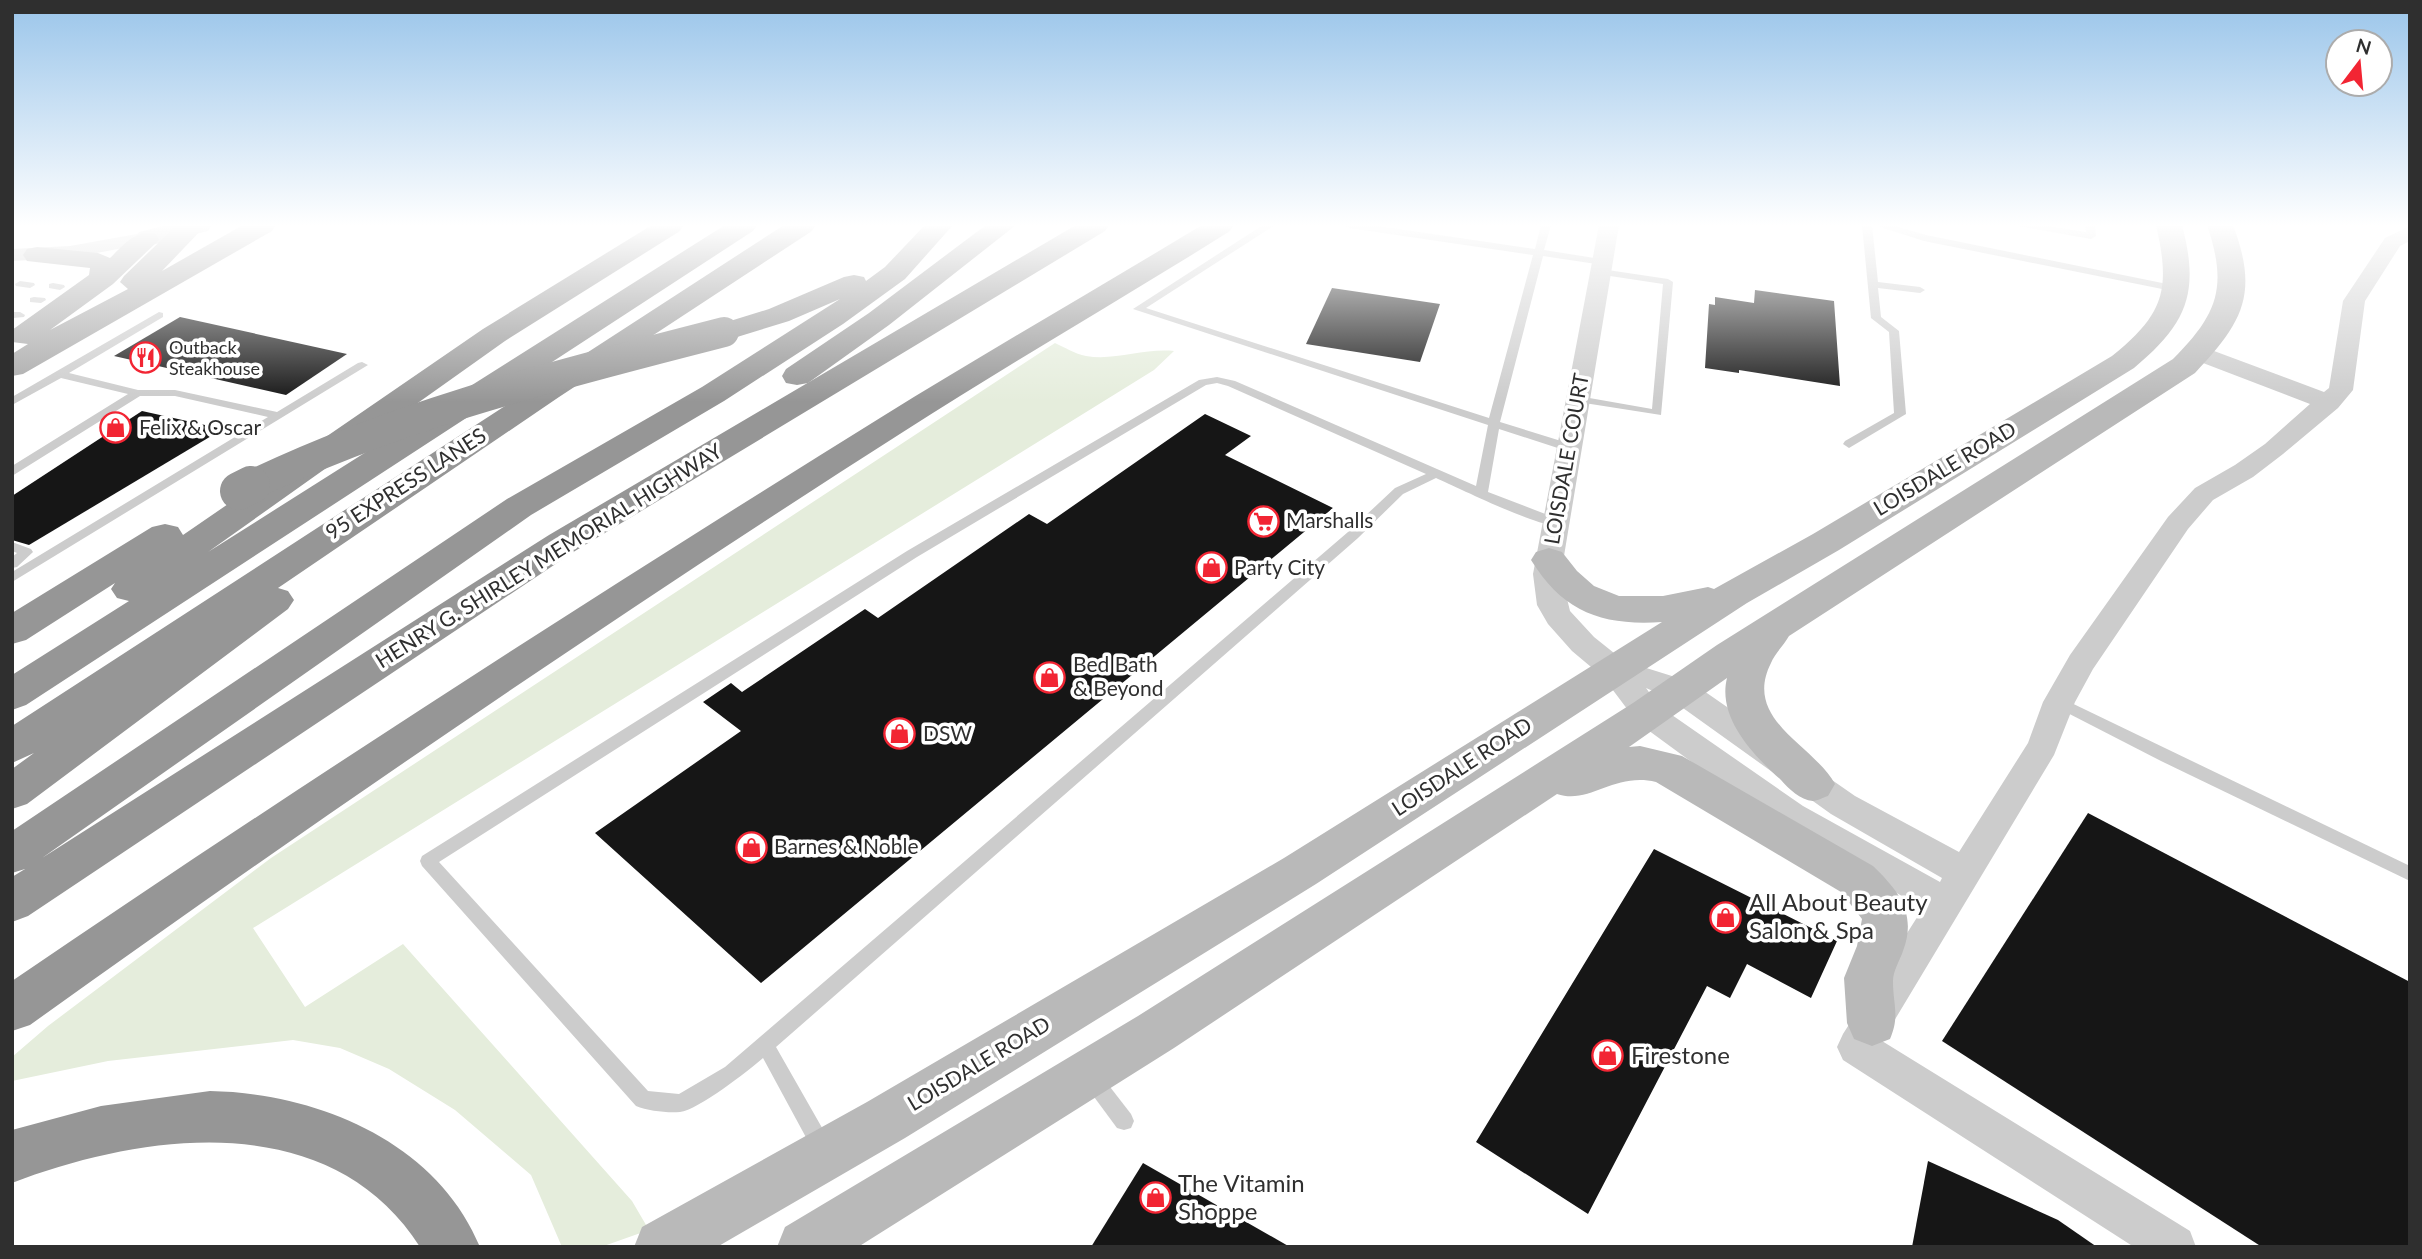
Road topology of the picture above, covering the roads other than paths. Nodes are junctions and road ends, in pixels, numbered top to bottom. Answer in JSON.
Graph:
{"nodes":[{"id":1,"x":92,"y":284,"type":"edge"},
{"id":2,"x":132,"y":284,"type":"edge"},
{"id":3,"x":172,"y":284,"type":"edge"},
{"id":4,"x":577,"y":284,"type":"edge"},
{"id":5,"x":652,"y":284,"type":"edge"},
{"id":6,"x":712,"y":284,"type":"edge"},
{"id":7,"x":851,"y":284,"type":"edge"},
{"id":8,"x":880,"y":284,"type":"edge"},
{"id":9,"x":926,"y":284,"type":"edge"},
{"id":10,"x":997,"y":284,"type":"edge"},
{"id":11,"x":1124,"y":284,"type":"edge"},
{"id":12,"x":1178,"y":284,"type":"edge"},
{"id":13,"x":1531,"y":284,"type":"edge"},
{"id":14,"x":1599,"y":284,"type":"edge"},
{"id":15,"x":1668,"y":284,"type":"edge"},
{"id":16,"x":1873,"y":284,"type":"joint"},
{"id":17,"x":2151,"y":284,"type":"edge"},
{"id":18,"x":2177,"y":284,"type":"edge"},
{"id":19,"x":2233,"y":284,"type":"edge"},
{"id":20,"x":2365,"y":284,"type":"edge"},
{"id":21,"x":2177,"y":289,"type":"junction"},
{"id":22,"x":1920,"y":290,"type":"dead end"},
{"id":23,"x":159,"y":314,"type":"dead end"},
{"id":24,"x":15,"y":324,"type":"edge"},
{"id":25,"x":2191,"y":359,"type":"junction"},
{"id":26,"x":50,"y":362,"type":"junction"},
{"id":27,"x":362,"y":365,"type":"dead end"},
{"id":28,"x":12,"y":367,"type":"edge"},
{"id":29,"x":548,"y":390,"type":"junction"},
{"id":30,"x":138,"y":393,"type":"junction"},
{"id":31,"x":1578,"y":400,"type":"junction"},
{"id":32,"x":12,"y":402,"type":"edge"},
{"id":33,"x":2321,"y":410,"type":"junction"},
{"id":34,"x":279,"y":416,"type":"junction"},
{"id":35,"x":1494,"y":423,"type":"junction"},
{"id":36,"x":1849,"y":444,"type":"dead end"},
{"id":37,"x":1570,"y":447,"type":"junction"},
{"id":38,"x":12,"y":472,"type":"edge"},
{"id":39,"x":1435,"y":474,"type":"junction"},
{"id":40,"x":1481,"y":494,"type":"junction"},
{"id":41,"x":1556,"y":523,"type":"junction"},
{"id":42,"x":562,"y":543,"type":"junction"},
{"id":43,"x":12,"y":546,"type":"edge"},
{"id":44,"x":1549,"y":560,"type":"junction"},
{"id":45,"x":12,"y":564,"type":"edge"},
{"id":46,"x":12,"y":579,"type":"edge"},
{"id":47,"x":1734,"y":594,"type":"junction"},
{"id":48,"x":1777,"y":625,"type":"junction"},
{"id":49,"x":12,"y":631,"type":"edge"},
{"id":50,"x":1614,"y":669,"type":"junction"},
{"id":51,"x":12,"y":674,"type":"edge"},
{"id":52,"x":12,"y":695,"type":"edge"},
{"id":53,"x":1664,"y":702,"type":"junction"},
{"id":54,"x":2059,"y":702,"type":"junction"},
{"id":55,"x":12,"y":747,"type":"edge"},
{"id":56,"x":1813,"y":784,"type":"junction"},
{"id":57,"x":12,"y":792,"type":"edge"},
{"id":58,"x":1473,"y":827,"type":"junction"},
{"id":59,"x":12,"y":855,"type":"edge"},
{"id":60,"x":1965,"y":873,"type":"junction"},
{"id":61,"x":2410,"y":874,"type":"edge"},
{"id":62,"x":12,"y":902,"type":"edge"},
{"id":63,"x":1947,"y":904,"type":"junction"},
{"id":64,"x":12,"y":1009,"type":"edge"},
{"id":65,"x":1872,"y":1023,"type":"junction"},
{"id":66,"x":765,"y":1045,"type":"junction"},
{"id":67,"x":1088,"y":1073,"type":"junction"},
{"id":68,"x":1124,"y":1121,"type":"dead end"},
{"id":69,"x":826,"y":1154,"type":"junction"},
{"id":70,"x":12,"y":1157,"type":"edge"},
{"id":71,"x":452,"y":1247,"type":"edge"},
{"id":72,"x":662,"y":1247,"type":"edge"},
{"id":73,"x":805,"y":1247,"type":"edge"},
{"id":74,"x":2174,"y":1247,"type":"edge"}],
"edges":[{"from":1,"to":24,"type":"main road"},
{"from":2,"to":26,"type":"main road"},
{"from":3,"to":26,"type":"main road"},
{"from":4,"to":51,"type":"highway"},
{"from":5,"to":52,"type":"highway"},
{"from":6,"to":29,"type":"highway","name":"95 EXPRESS LANES"},
{"from":7,"to":49,"type":"highway","bridge":true},
{"from":8,"to":59,"type":"highway"},
{"from":9,"to":42,"type":"highway"},
{"from":10,"to":42,"type":"highway","name":"HENRY G. SHIRLEY MEMORIAL HIGHWAY"},
{"from":11,"to":64,"type":"highway"},
{"from":12,"to":35,"type":"lane"},
{"from":13,"to":35,"type":"lane"},
{"from":14,"to":31,"type":"street","name":"LOISDALE COURT"},
{"from":15,"to":31,"type":"lane"},
{"from":16,"to":22,"type":"lane"},
{"from":16,"to":36,"type":"lane"},
{"from":17,"to":21,"type":"lane"},
{"from":18,"to":21,"type":"main road","name":"LOISDALE ROAD"},
{"from":19,"to":25,"type":"main road","name":"LOISDALE ROAD"},
{"from":20,"to":33,"type":"street"},
{"from":21,"to":47,"type":"main road","name":"LOISDALE ROAD"},
{"from":23,"to":26,"type":"lane"},
{"from":25,"to":33,"type":"street"},
{"from":25,"to":48,"type":"main road","name":"LOISDALE ROAD"},
{"from":26,"to":28,"type":"main road"},
{"from":26,"to":30,"type":"lane"},
{"from":26,"to":32,"type":"lane"},
{"from":27,"to":34,"type":"lane"},
{"from":29,"to":55,"type":"highway","name":"95 EXPRESS LANES"},
{"from":29,"to":57,"type":"highway"},
{"from":30,"to":34,"type":"lane"},
{"from":30,"to":38,"type":"lane"},
{"from":31,"to":37,"type":"street","name":"LOISDALE COURT"},
{"from":33,"to":54,"type":"street"},
{"from":34,"to":46,"type":"lane"},
{"from":35,"to":37,"type":"lane"},
{"from":35,"to":40,"type":"lane"},
{"from":37,"to":41,"type":"street","name":"LOISDALE COURT"},
{"from":39,"to":40,"type":"lane"},
{"from":39,"to":66,"type":"lane"},
{"from":39,"to":66,"type":"lane"},
{"from":40,"to":41,"type":"lane"},
{"from":41,"to":44,"type":"street","name":"LOISDALE COURT"},
{"from":42,"to":62,"type":"highway","name":"HENRY G. SHIRLEY MEMORIAL HIGHWAY"},
{"from":43,"to":45,"type":"lane"},
{"from":44,"to":47,"type":"main road"},
{"from":44,"to":50,"type":"street","name":"LOISDALE COURT"},
{"from":47,"to":50,"type":"main road","name":"LOISDALE ROAD"},
{"from":48,"to":53,"type":"main road","name":"LOISDALE ROAD"},
{"from":48,"to":56,"type":"main road"},
{"from":50,"to":53,"type":"street"},
{"from":50,"to":69,"type":"main road","name":"LOISDALE ROAD"},
{"from":53,"to":56,"type":"street"},
{"from":53,"to":58,"type":"main road","name":"LOISDALE ROAD"},
{"from":53,"to":63,"type":"street"},
{"from":54,"to":60,"type":"street"},
{"from":54,"to":61,"type":"lane"},
{"from":56,"to":60,"type":"street"},
{"from":58,"to":65,"type":"main road"},
{"from":58,"to":67,"type":"main road","name":"LOISDALE ROAD"},
{"from":60,"to":63,"type":"street"},
{"from":63,"to":65,"type":"street"},
{"from":65,"to":74,"type":"street"},
{"from":66,"to":69,"type":"lane"},
{"from":67,"to":68,"type":"lane"},
{"from":67,"to":73,"type":"main road","name":"LOISDALE ROAD"},
{"from":69,"to":72,"type":"main road","name":"LOISDALE ROAD"},
{"from":70,"to":71,"type":"highway"}]}
